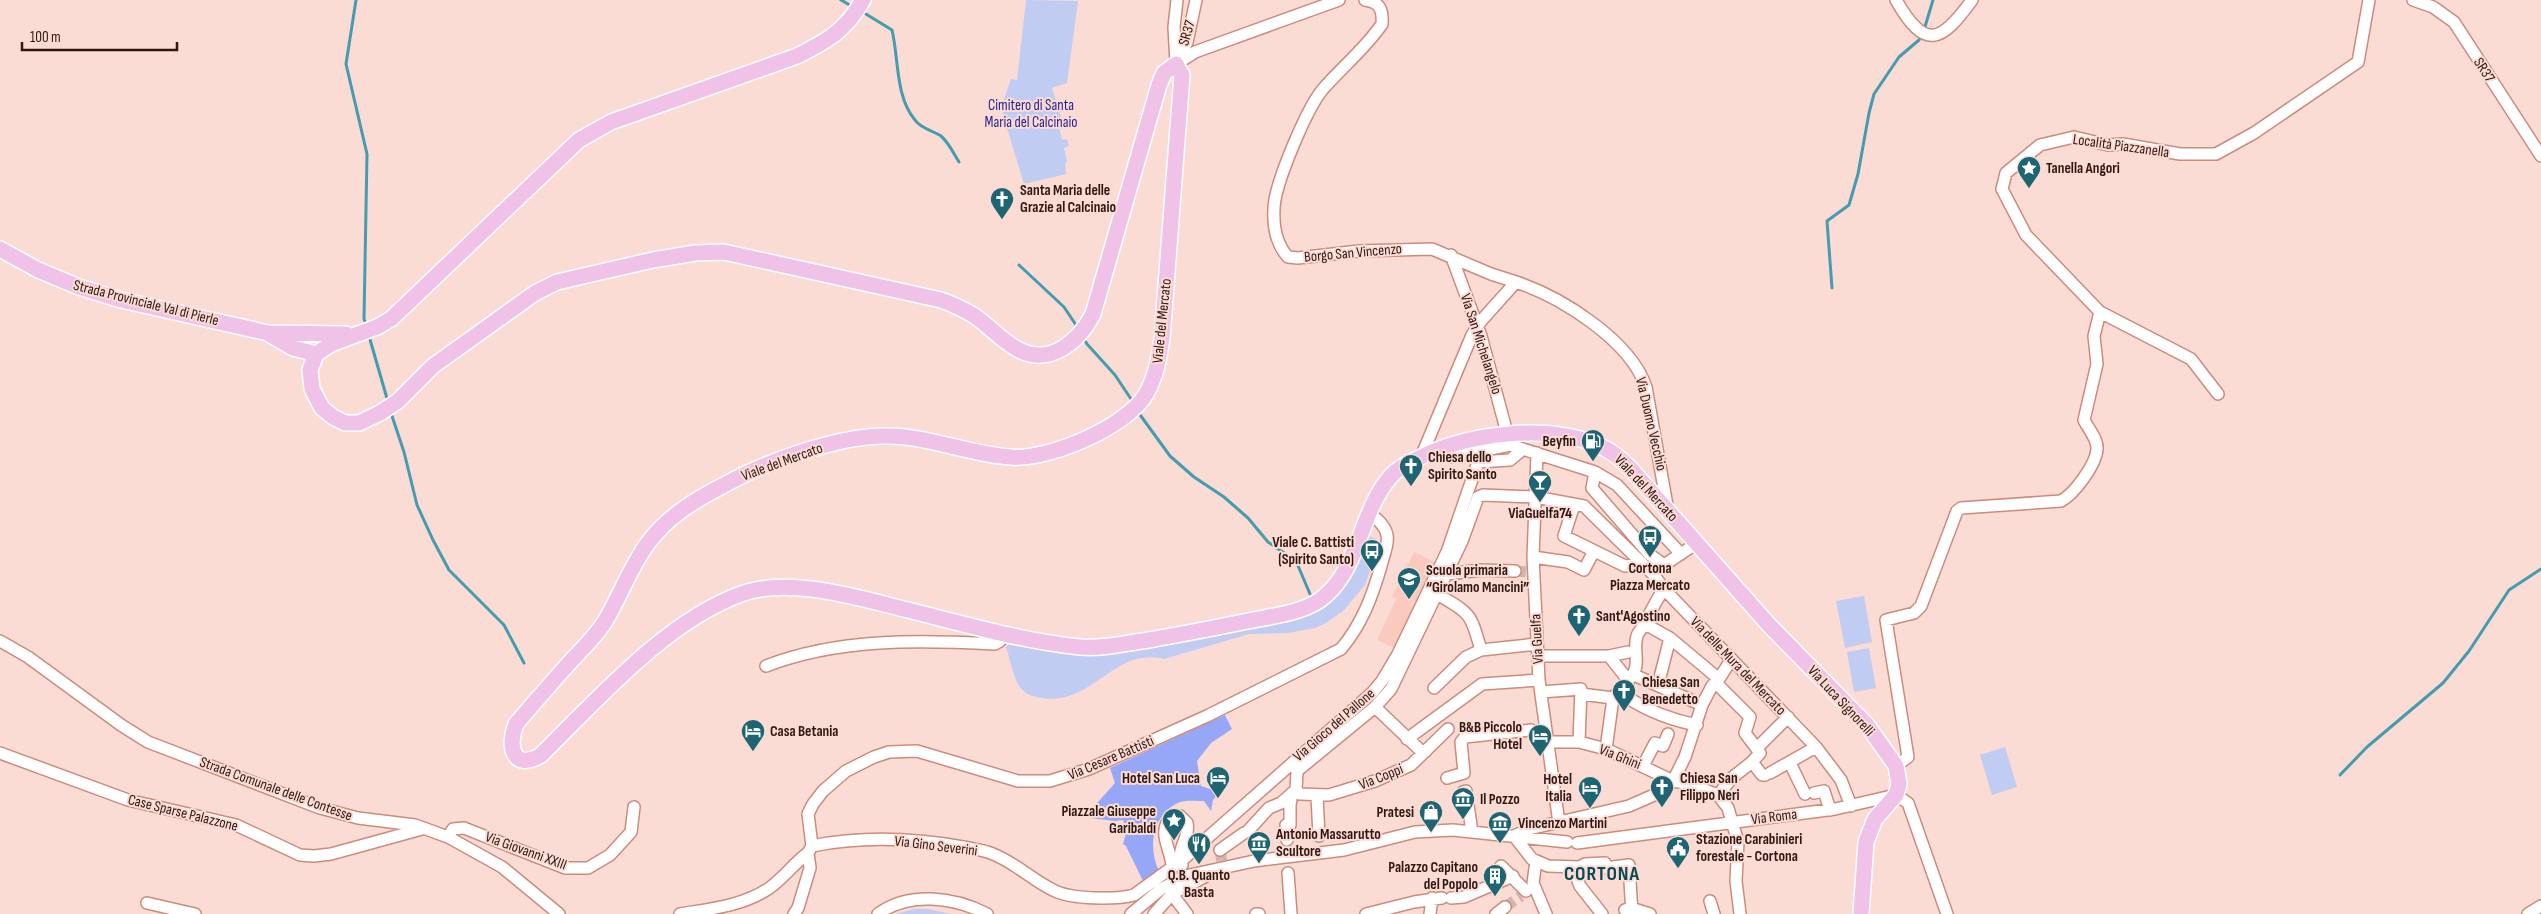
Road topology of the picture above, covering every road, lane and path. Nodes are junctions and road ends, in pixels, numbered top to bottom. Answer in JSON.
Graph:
{"nodes":[{"id":1,"x":864,"y":0,"type":"edge"},
{"id":2,"x":1177,"y":0,"type":"edge"},
{"id":3,"x":1196,"y":0,"type":"edge"},
{"id":4,"x":1339,"y":0,"type":"edge"},
{"id":5,"x":1366,"y":0,"type":"edge"},
{"id":6,"x":1896,"y":0,"type":"edge"},
{"id":7,"x":1972,"y":0,"type":"edge"},
{"id":8,"x":2369,"y":0,"type":"edge"},
{"id":9,"x":2413,"y":0,"type":"edge"},
{"id":10,"x":1176,"y":64,"type":"junction"},
{"id":11,"x":2541,"y":156,"type":"edge"},
{"id":12,"x":0,"y":249,"type":"edge"},
{"id":13,"x":1451,"y":255,"type":"junction"},
{"id":14,"x":1516,"y":282,"type":"junction"},
{"id":15,"x":2100,"y":312,"type":"junction"},
{"id":16,"x":1477,"y":326,"type":"junction"},
{"id":17,"x":360,"y":334,"type":"junction"},
{"id":18,"x":277,"y":336,"type":"junction"},
{"id":19,"x":316,"y":354,"type":"junction"},
{"id":20,"x":310,"y":381,"type":"junction"},
{"id":21,"x":2218,"y":394,"type":"dead end"},
{"id":22,"x":1507,"y":434,"type":"junction"},
{"id":23,"x":1523,"y":449,"type":"junction"},
{"id":24,"x":1428,"y":454,"type":"junction"},
{"id":25,"x":1537,"y":454,"type":"junction"},
{"id":26,"x":1595,"y":472,"type":"junction"},
{"id":27,"x":1535,"y":497,"type":"junction"},
{"id":28,"x":1574,"y":505,"type":"junction"},
{"id":29,"x":1668,"y":511,"type":"junction"},
{"id":30,"x":1368,"y":512,"type":"junction"},
{"id":31,"x":1697,"y":543,"type":"junction"},
{"id":32,"x":1594,"y":551,"type":"junction"},
{"id":33,"x":1681,"y":554,"type":"junction"},
{"id":34,"x":1533,"y":557,"type":"junction"},
{"id":35,"x":1643,"y":564,"type":"junction"},
{"id":36,"x":1515,"y":571,"type":"tunnel mouth"},
{"id":37,"x":1447,"y":574,"type":"junction"},
{"id":38,"x":1664,"y":589,"type":"junction"},
{"id":39,"x":1437,"y":594,"type":"junction"},
{"id":40,"x":1645,"y":624,"type":"junction"},
{"id":41,"x":1002,"y":633,"type":"junction"},
{"id":42,"x":1670,"y":638,"type":"junction"},
{"id":43,"x":0,"y":641,"type":"edge"},
{"id":44,"x":1537,"y":644,"type":"junction"},
{"id":45,"x":1481,"y":650,"type":"junction"},
{"id":46,"x":1628,"y":652,"type":"dead end"},
{"id":47,"x":1726,"y":655,"type":"junction"},
{"id":48,"x":1538,"y":656,"type":"junction"},
{"id":49,"x":1609,"y":656,"type":"junction"},
{"id":50,"x":766,"y":666,"type":"dead end"},
{"id":51,"x":1631,"y":678,"type":"junction"},
{"id":52,"x":1539,"y":680,"type":"junction"},
{"id":53,"x":1718,"y":681,"type":"junction"},
{"id":54,"x":1658,"y":685,"type":"junction"},
{"id":55,"x":1434,"y":688,"type":"dead end"},
{"id":56,"x":1540,"y":692,"type":"junction"},
{"id":57,"x":1580,"y":694,"type":"junction"},
{"id":58,"x":1614,"y":698,"type":"junction"},
{"id":59,"x":1702,"y":705,"type":"junction"},
{"id":60,"x":1375,"y":707,"type":"junction"},
{"id":61,"x":1788,"y":717,"type":"junction"},
{"id":62,"x":1697,"y":725,"type":"junction"},
{"id":63,"x":1448,"y":729,"type":"dead end"},
{"id":64,"x":1539,"y":729,"type":"junction"},
{"id":65,"x":1668,"y":734,"type":"dead end"},
{"id":66,"x":1407,"y":739,"type":"junction"},
{"id":67,"x":1547,"y":742,"type":"junction"},
{"id":68,"x":1579,"y":742,"type":"junction"},
{"id":69,"x":1816,"y":747,"type":"junction"},
{"id":70,"x":1757,"y":748,"type":"junction"},
{"id":71,"x":1606,"y":749,"type":"junction"},
{"id":72,"x":1426,"y":752,"type":"junction"},
{"id":73,"x":0,"y":753,"type":"edge"},
{"id":74,"x":1752,"y":762,"type":"junction"},
{"id":75,"x":1790,"y":763,"type":"junction"},
{"id":76,"x":1642,"y":766,"type":"junction"},
{"id":77,"x":1896,"y":766,"type":"junction"},
{"id":78,"x":1447,"y":778,"type":"dead end"},
{"id":79,"x":1673,"y":780,"type":"junction"},
{"id":80,"x":1296,"y":792,"type":"junction"},
{"id":81,"x":1463,"y":792,"type":"dead end"},
{"id":82,"x":1718,"y":795,"type":"junction"},
{"id":83,"x":1896,"y":795,"type":"junction"},
{"id":84,"x":1317,"y":796,"type":"junction"},
{"id":85,"x":1851,"y":806,"type":"junction"},
{"id":86,"x":634,"y":807,"type":"dead end"},
{"id":87,"x":1830,"y":810,"type":"junction"},
{"id":88,"x":1733,"y":821,"type":"junction"},
{"id":89,"x":1558,"y":823,"type":"junction"},
{"id":90,"x":424,"y":829,"type":"junction"},
{"id":91,"x":1472,"y":832,"type":"junction"},
{"id":92,"x":1319,"y":836,"type":"dead end"},
{"id":93,"x":1514,"y":836,"type":"junction"},
{"id":94,"x":448,"y":837,"type":"junction"},
{"id":95,"x":1286,"y":840,"type":"dead end"},
{"id":96,"x":810,"y":849,"type":"junction"},
{"id":97,"x":1220,"y":850,"type":"dead end"},
{"id":98,"x":1536,"y":861,"type":"junction"},
{"id":99,"x":1177,"y":863,"type":"junction"},
{"id":100,"x":1220,"y":866,"type":"junction"},
{"id":101,"x":1501,"y":866,"type":"dead end"},
{"id":102,"x":1579,"y":867,"type":"junction"},
{"id":103,"x":1288,"y":873,"type":"dead end"},
{"id":104,"x":1513,"y":876,"type":"junction"},
{"id":105,"x":1182,"y":878,"type":"junction"},
{"id":106,"x":1527,"y":890,"type":"junction"},
{"id":107,"x":1172,"y":894,"type":"junction"},
{"id":108,"x":1442,"y":898,"type":"junction"},
{"id":109,"x":1710,"y":900,"type":"dead end"},
{"id":110,"x":147,"y":903,"type":"dead end"},
{"id":111,"x":2541,"y":906,"type":"edge"},
{"id":112,"x":1630,"y":912,"type":"edge"},
{"id":113,"x":195,"y":914,"type":"edge"},
{"id":114,"x":559,"y":914,"type":"edge"},
{"id":115,"x":680,"y":914,"type":"edge"},
{"id":116,"x":794,"y":914,"type":"edge"},
{"id":117,"x":878,"y":914,"type":"edge"},
{"id":118,"x":986,"y":914,"type":"edge"},
{"id":119,"x":1131,"y":914,"type":"edge"},
{"id":120,"x":1154,"y":914,"type":"edge"},
{"id":121,"x":1187,"y":914,"type":"edge"},
{"id":122,"x":1291,"y":914,"type":"edge"},
{"id":123,"x":1366,"y":914,"type":"edge"},
{"id":124,"x":1430,"y":914,"type":"edge"},
{"id":125,"x":1546,"y":914,"type":"edge"},
{"id":126,"x":1602,"y":914,"type":"edge"},
{"id":127,"x":1650,"y":914,"type":"edge"},
{"id":128,"x":1714,"y":914,"type":"edge"},
{"id":129,"x":1740,"y":914,"type":"edge"},
{"id":130,"x":1861,"y":914,"type":"edge"},
{"id":131,"x":1947,"y":914,"type":"edge"},
{"id":132,"x":2528,"y":914,"type":"edge"}],
"edges":[{"from":1,"to":17,"type":"main road"},
{"from":2,"to":10,"type":"street"},
{"from":3,"to":10,"type":"street","name":"SR37"},
{"from":4,"to":10,"type":"street"},
{"from":5,"to":13,"type":"street","name":"Borgo San Vincenzo"},
{"from":6,"to":7,"type":"street"},
{"from":8,"to":15,"type":"street","name":"Località Piazzanella"},
{"from":9,"to":11,"type":"street","name":"SR37"},
{"from":10,"to":20,"type":"main road"},
{"from":10,"to":41,"type":"main road","name":"Viale del Mercato"},
{"from":12,"to":18,"type":"main road","name":"Strada Provinciale Val di Pierle"},
{"from":13,"to":14,"type":"street","name":"Borgo San Vincenzo"},
{"from":13,"to":16,"type":"street","name":"Via San Michelangelo"},
{"from":14,"to":16,"type":"street"},
{"from":14,"to":29,"type":"street","name":"Via Duomo Vecchio"},
{"from":15,"to":21,"type":"street","name":"Località Piazzanella"},
{"from":15,"to":77,"type":"street"},
{"from":16,"to":22,"type":"street","name":"Via San Michelangelo"},
{"from":16,"to":24,"type":"street"},
{"from":17,"to":18,"type":"main road","name":"Strada Provinciale Val di Pierle"},
{"from":17,"to":19,"type":"main road"},
{"from":18,"to":19,"type":"main road","name":"Strada Provinciale Val di Pierle"},
{"from":18,"to":20,"type":"main road"},
{"from":19,"to":20,"type":"main road"},
{"from":22,"to":24,"type":"main road","name":"Viale del Mercato"},
{"from":22,"to":29,"type":"main road","name":"Viale del Mercato"},
{"from":23,"to":24,"type":"street"},
{"from":23,"to":25,"type":"street"},
{"from":23,"to":99,"type":"street","name":"Via Gioco del Pallone"},
{"from":24,"to":30,"type":"main road","name":"Viale del Mercato"},
{"from":25,"to":26,"type":"street"},
{"from":25,"to":27,"type":"street","name":"Via Guelfa"},
{"from":26,"to":33,"type":"street"},
{"from":26,"to":33,"type":"street"},
{"from":27,"to":28,"type":"street","name":"Via delle Mura del Mercato"},
{"from":27,"to":34,"type":"street","name":"Via Guelfa"},
{"from":27,"to":37,"type":"street","name":"Via delle Mura del Mercato"},
{"from":28,"to":32,"type":"street"},
{"from":28,"to":35,"type":"street","name":"Via delle Mura del Mercato"},
{"from":29,"to":31,"type":"main road","name":"Viale del Mercato"},
{"from":30,"to":41,"type":"main road","name":"Viale del Mercato"},
{"from":30,"to":96,"type":"street","name":"Via Cesare Battisti"},
{"from":31,"to":33,"type":"street"},
{"from":31,"to":77,"type":"main road","name":"Via Luca Signorelli"},
{"from":32,"to":34,"type":"street"},
{"from":32,"to":35,"type":"street"},
{"from":34,"to":44,"type":"street","name":"Via Guelfa"},
{"from":35,"to":38,"type":"street","name":"Via delle Mura del Mercato"},
{"from":36,"to":37,"type":"street"},
{"from":37,"to":39,"type":"street"},
{"from":38,"to":40,"type":"street"},
{"from":38,"to":47,"type":"street","name":"Via delle Mura del Mercato"},
{"from":39,"to":45,"type":"street"},
{"from":39,"to":60,"type":"street"},
{"from":40,"to":42,"type":"street"},
{"from":40,"to":51,"type":"street"},
{"from":41,"to":50,"type":"street"},
{"from":42,"to":53,"type":"street"},
{"from":42,"to":54,"type":"street"},
{"from":43,"to":90,"type":"street","name":"Strada Comunale delle Contesse"},
{"from":44,"to":45,"type":"street"},
{"from":44,"to":48,"type":"street","name":"Via Guelfa"},
{"from":45,"to":55,"type":"street"},
{"from":46,"to":49,"type":"street"},
{"from":47,"to":53,"type":"street"},
{"from":47,"to":61,"type":"street","name":"Via delle Mura del Mercato"},
{"from":48,"to":49,"type":"street"},
{"from":48,"to":52,"type":"street","name":"Via Guelfa"},
{"from":49,"to":51,"type":"street"},
{"from":51,"to":54,"type":"street"},
{"from":51,"to":58,"type":"street"},
{"from":51,"to":62,"type":"street"},
{"from":52,"to":56,"type":"street","name":"Via Guelfa"},
{"from":52,"to":66,"type":"street"},
{"from":53,"to":59,"type":"street"},
{"from":53,"to":70,"type":"street"},
{"from":54,"to":59,"type":"street"},
{"from":56,"to":57,"type":"street"},
{"from":56,"to":64,"type":"street","name":"Via Guelfa"},
{"from":57,"to":58,"type":"street"},
{"from":57,"to":68,"type":"street"},
{"from":58,"to":71,"type":"street"},
{"from":59,"to":62,"type":"street"},
{"from":60,"to":66,"type":"street"},
{"from":60,"to":80,"type":"street"},
{"from":61,"to":69,"type":"street","name":"Via delle Mura del Mercato"},
{"from":61,"to":70,"type":"street"},
{"from":62,"to":79,"type":"street"},
{"from":63,"to":72,"type":"street","name":"Via Coppi"},
{"from":64,"to":67,"type":"street","name":"Via Guelfa"},
{"from":64,"to":78,"type":"street"},
{"from":65,"to":76,"type":"street"},
{"from":66,"to":72,"type":"street"},
{"from":67,"to":68,"type":"street","name":"Via Ghini"},
{"from":67,"to":89,"type":"street","name":"Via Guelfa"},
{"from":68,"to":71,"type":"street","name":"Via Ghini"},
{"from":69,"to":75,"type":"street"},
{"from":69,"to":85,"type":"street","name":"Via delle Mura del Mercato"},
{"from":70,"to":74,"type":"street"},
{"from":71,"to":76,"type":"street","name":"Via Ghini"},
{"from":72,"to":84,"type":"street","name":"Via Coppi"},
{"from":73,"to":90,"type":"street","name":"Case Sparse Palazzone"},
{"from":74,"to":75,"type":"street"},
{"from":74,"to":82,"type":"street"},
{"from":75,"to":87,"type":"street"},
{"from":76,"to":79,"type":"street","name":"Via Ghini"},
{"from":77,"to":83,"type":"main road"},
{"from":79,"to":82,"type":"street","name":"Via Ghini"},
{"from":79,"to":89,"type":"street"},
{"from":80,"to":84,"type":"street","name":"Via Coppi"},
{"from":80,"to":95,"type":"street"},
{"from":80,"to":97,"type":"street"},
{"from":81,"to":91,"type":"street"},
{"from":82,"to":88,"type":"street"},
{"from":83,"to":85,"type":"street","name":"Via Roma"},
{"from":83,"to":130,"type":"main road"},
{"from":83,"to":131,"type":"street"},
{"from":84,"to":92,"type":"street"},
{"from":85,"to":87,"type":"street","name":"Via Roma"},
{"from":86,"to":94,"type":"street","name":"Via Giovanni XXIII"},
{"from":87,"to":88,"type":"street","name":"Via Roma"},
{"from":88,"to":93,"type":"street","name":"Via Roma"},
{"from":88,"to":129,"type":"street"},
{"from":89,"to":93,"type":"street"},
{"from":90,"to":94,"type":"street","name":"Strada Comunale delle Contesse"},
{"from":91,"to":93,"type":"street","name":"Via Roma"},
{"from":91,"to":100,"type":"street","name":"Via Roma"},
{"from":93,"to":98,"type":"street"},
{"from":94,"to":114,"type":"street","name":"Strada Comunale delle Contesse"},
{"from":96,"to":99,"type":"street","name":"Via Gino Severini"},
{"from":96,"to":115,"type":"street"},
{"from":96,"to":116,"type":"street","name":"Via Cesare Battisti"},
{"from":98,"to":102,"type":"street"},
{"from":98,"to":106,"type":"street"},
{"from":99,"to":105,"type":"street"},
{"from":100,"to":105,"type":"street","name":"Via Roma"},
{"from":100,"to":107,"type":"street"},
{"from":101,"to":104,"type":"street"},
{"from":102,"to":112,"type":"street"},
{"from":102,"to":126,"type":"street"},
{"from":103,"to":122,"type":"street"},
{"from":104,"to":106,"type":"street"},
{"from":104,"to":108,"type":"street"},
{"from":105,"to":119,"type":"street"},
{"from":106,"to":125,"type":"street"},
{"from":107,"to":120,"type":"street"},
{"from":107,"to":121,"type":"street"},
{"from":108,"to":123,"type":"street"},
{"from":108,"to":124,"type":"street"},
{"from":109,"to":128,"type":"street"},
{"from":110,"to":113,"type":"street"},
{"from":111,"to":132,"type":"street"},
{"from":112,"to":127,"type":"street"},
{"from":117,"to":118,"type":"street"}]}
